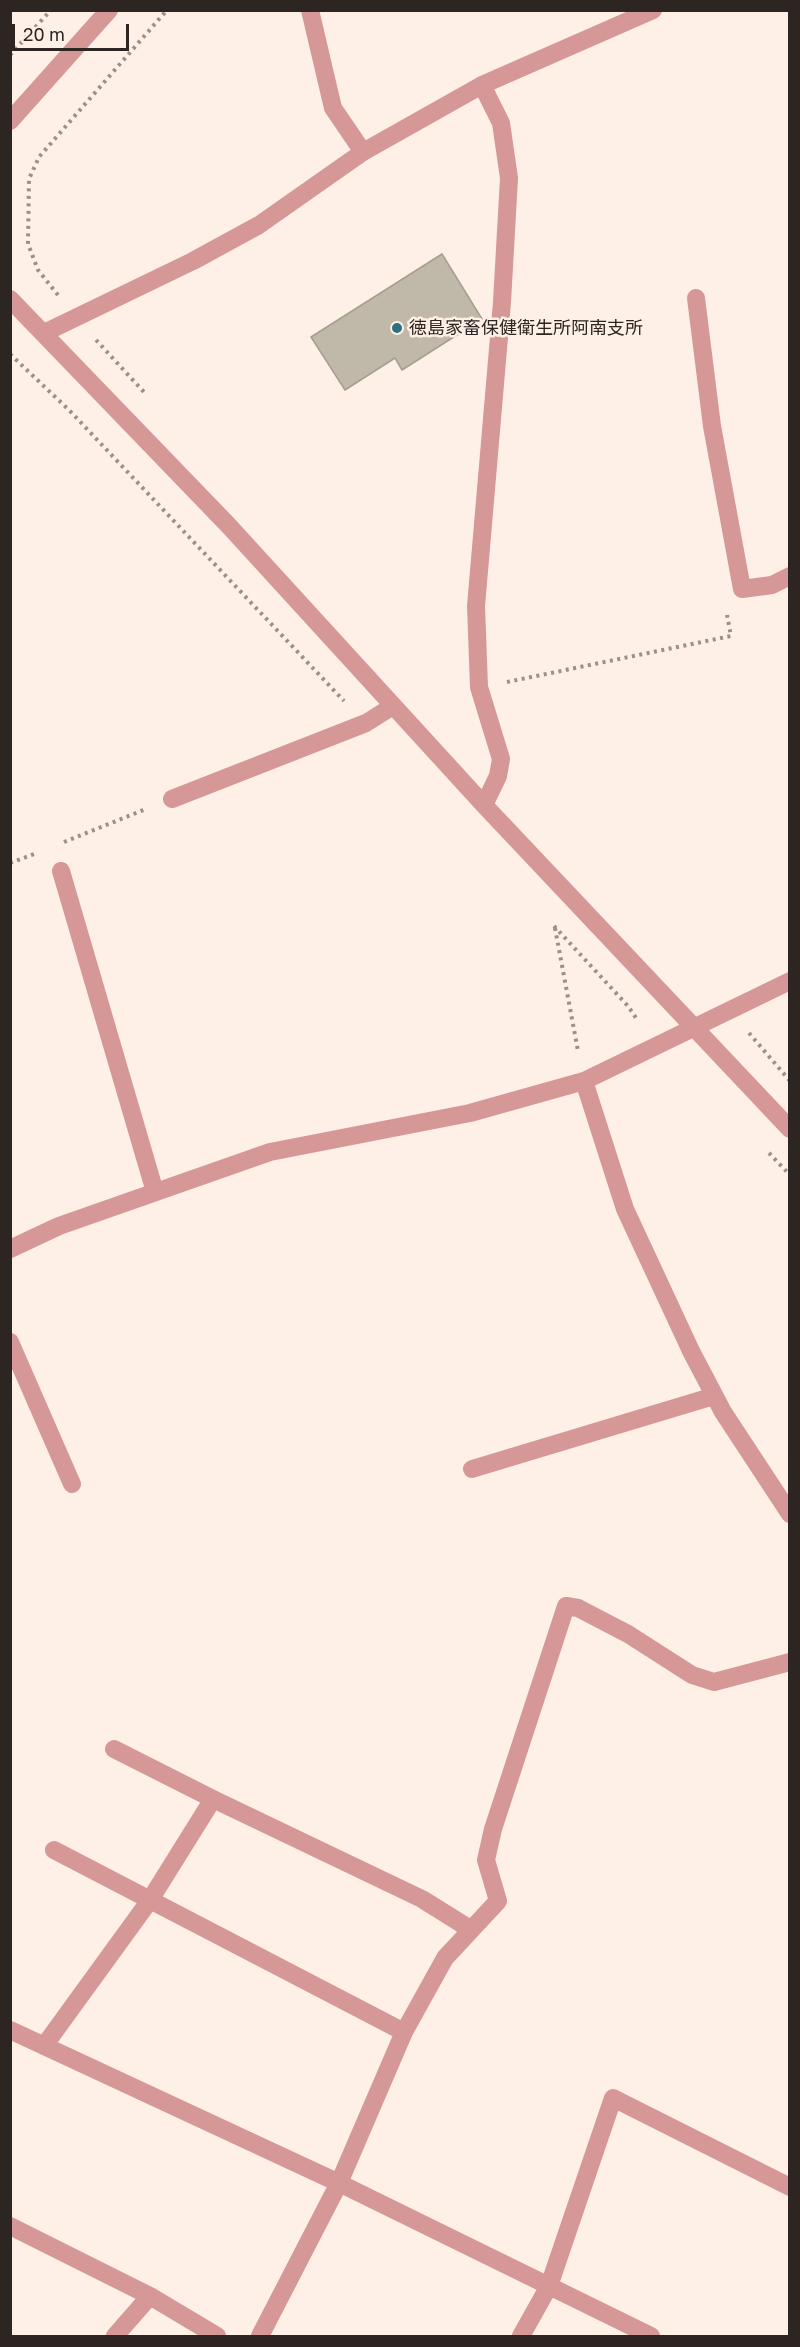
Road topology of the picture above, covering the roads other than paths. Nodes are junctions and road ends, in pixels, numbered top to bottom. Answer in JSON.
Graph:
{"nodes":[{"id":1,"x":109,"y":10,"type":"edge"},
{"id":2,"x":310,"y":10,"type":"edge"},
{"id":3,"x":653,"y":10,"type":"edge"},
{"id":4,"x":482,"y":85,"type":"junction"},
{"id":5,"x":10,"y":121,"type":"edge"},
{"id":6,"x":363,"y":152,"type":"junction"},
{"id":7,"x":696,"y":298,"type":"dead end"},
{"id":8,"x":10,"y":299,"type":"edge"},
{"id":9,"x":44,"y":333,"type":"junction"},
{"id":10,"x":789,"y":576,"type":"edge"},
{"id":11,"x":393,"y":706,"type":"junction"},
{"id":12,"x":172,"y":799,"type":"road end"},
{"id":13,"x":484,"y":805,"type":"junction"},
{"id":14,"x":61,"y":871,"type":"dead end"},
{"id":15,"x":789,"y":981,"type":"edge"},
{"id":16,"x":694,"y":1026,"type":"junction"},
{"id":17,"x":584,"y":1081,"type":"junction"},
{"id":18,"x":789,"y":1129,"type":"edge"},
{"id":19,"x":155,"y":1192,"type":"junction"},
{"id":20,"x":10,"y":1249,"type":"edge"},
{"id":21,"x":10,"y":1342,"type":"edge"},
{"id":22,"x":714,"y":1396,"type":"junction"},
{"id":23,"x":472,"y":1469,"type":"dead end"},
{"id":24,"x":72,"y":1484,"type":"dead end"},
{"id":25,"x":789,"y":1514,"type":"edge"},
{"id":26,"x":789,"y":1662,"type":"edge"},
{"id":27,"x":114,"y":1749,"type":"dead end"},
{"id":28,"x":213,"y":1799,"type":"junction"},
{"id":29,"x":54,"y":1850,"type":"dead end"},
{"id":30,"x":150,"y":1900,"type":"junction"},
{"id":31,"x":470,"y":1929,"type":"junction"},
{"id":32,"x":10,"y":2030,"type":"edge"},
{"id":33,"x":404,"y":2032,"type":"junction"},
{"id":34,"x":44,"y":2046,"type":"junction"},
{"id":35,"x":339,"y":2183,"type":"junction"},
{"id":36,"x":789,"y":2187,"type":"edge"},
{"id":37,"x":10,"y":2226,"type":"edge"},
{"id":38,"x":549,"y":2286,"type":"junction"},
{"id":39,"x":150,"y":2296,"type":"junction"},
{"id":40,"x":115,"y":2337,"type":"edge"},
{"id":41,"x":217,"y":2337,"type":"edge"},
{"id":42,"x":260,"y":2337,"type":"edge"},
{"id":43,"x":521,"y":2337,"type":"edge"},
{"id":44,"x":651,"y":2337,"type":"edge"}],
"edges":[{"from":1,"to":5,"type":"street"},
{"from":2,"to":6,"type":"street"},
{"from":3,"to":4,"type":"street"},
{"from":4,"to":6,"type":"street"},
{"from":4,"to":13,"type":"street"},
{"from":6,"to":9,"type":"street"},
{"from":7,"to":10,"type":"street"},
{"from":8,"to":9,"type":"street"},
{"from":9,"to":11,"type":"street"},
{"from":11,"to":12,"type":"street"},
{"from":11,"to":13,"type":"street"},
{"from":13,"to":16,"type":"street"},
{"from":14,"to":19,"type":"street"},
{"from":15,"to":16,"type":"street"},
{"from":16,"to":17,"type":"street"},
{"from":16,"to":18,"type":"street"},
{"from":17,"to":19,"type":"street"},
{"from":17,"to":22,"type":"street"},
{"from":19,"to":20,"type":"street"},
{"from":21,"to":24,"type":"street"},
{"from":22,"to":23,"type":"street"},
{"from":22,"to":25,"type":"street"},
{"from":26,"to":31,"type":"street"},
{"from":27,"to":28,"type":"street"},
{"from":28,"to":30,"type":"street"},
{"from":28,"to":31,"type":"street"},
{"from":29,"to":30,"type":"street"},
{"from":30,"to":33,"type":"street"},
{"from":30,"to":34,"type":"street"},
{"from":31,"to":33,"type":"street"},
{"from":32,"to":34,"type":"street"},
{"from":33,"to":35,"type":"street"},
{"from":34,"to":35,"type":"street"},
{"from":35,"to":38,"type":"street"},
{"from":35,"to":42,"type":"street"},
{"from":36,"to":38,"type":"street"},
{"from":37,"to":39,"type":"street"},
{"from":38,"to":43,"type":"street"},
{"from":38,"to":44,"type":"street"},
{"from":39,"to":40,"type":"street"},
{"from":39,"to":41,"type":"street"}]}
